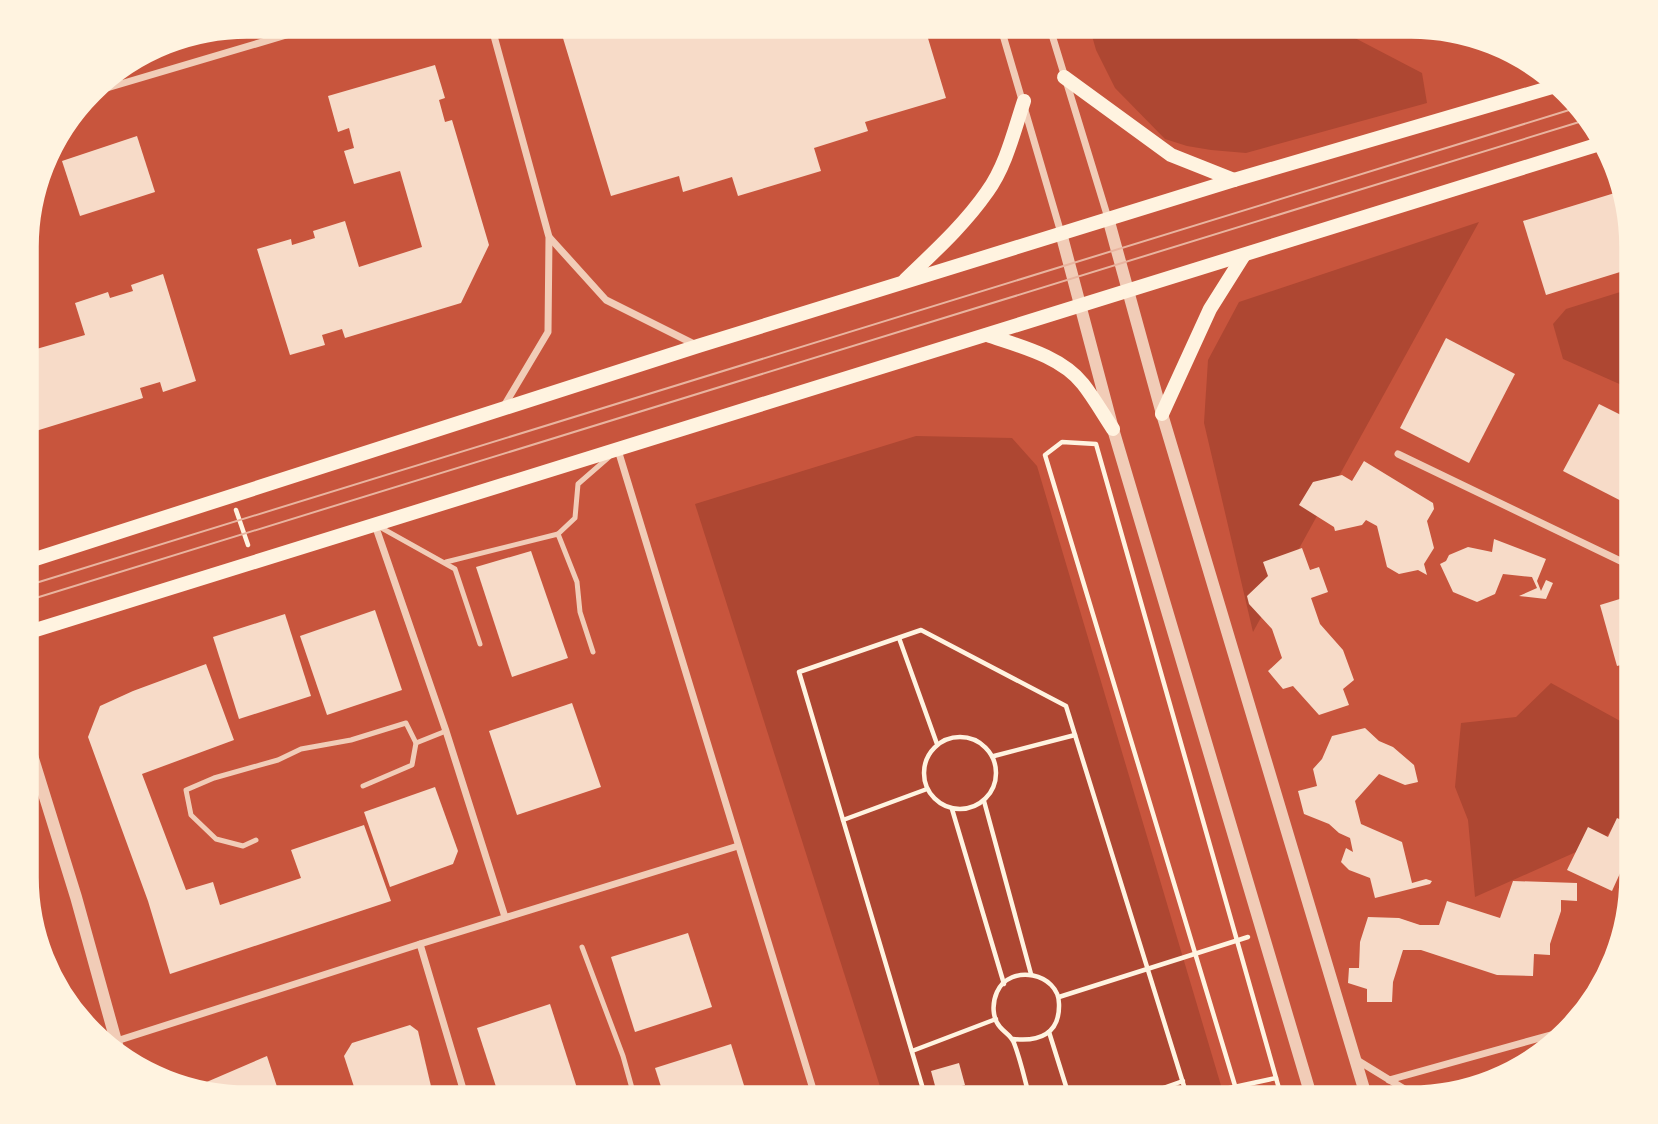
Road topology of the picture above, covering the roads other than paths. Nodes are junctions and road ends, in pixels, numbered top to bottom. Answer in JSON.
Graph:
{"nodes":[{"id":1,"x":273,"y":37,"type":"edge"},
{"id":2,"x":494,"y":37,"type":"edge"},
{"id":3,"x":1004,"y":37,"type":"edge"},
{"id":4,"x":1052,"y":37,"type":"edge"},
{"id":5,"x":1064,"y":77,"type":"junction"},
{"id":6,"x":119,"y":80,"type":"edge"},
{"id":7,"x":1549,"y":88,"type":"edge"},
{"id":8,"x":1024,"y":101,"type":"junction"},
{"id":9,"x":1595,"y":146,"type":"edge"},
{"id":10,"x":1234,"y":180,"type":"junction"},
{"id":11,"x":1108,"y":218,"type":"junction"},
{"id":12,"x":1061,"y":233,"type":"junction"},
{"id":13,"x":549,"y":237,"type":"junction"},
{"id":14,"x":1244,"y":255,"type":"junction"},
{"id":15,"x":902,"y":283,"type":"junction"},
{"id":16,"x":1128,"y":291,"type":"junction"},
{"id":17,"x":1080,"y":306,"type":"junction"},
{"id":18,"x":987,"y":335,"type":"junction"},
{"id":19,"x":698,"y":346,"type":"junction"},
{"id":20,"x":503,"y":409,"type":"junction"},
{"id":21,"x":1162,"y":414,"type":"junction"},
{"id":22,"x":1114,"y":429,"type":"junction"},
{"id":23,"x":618,"y":450,"type":"junction"},
{"id":24,"x":1398,"y":454,"type":"dead end"},
{"id":25,"x":375,"y":525,"type":"junction"},
{"id":26,"x":558,"y":534,"type":"junction"},
{"id":27,"x":37,"y":558,"type":"edge"},
{"id":28,"x":1621,"y":561,"type":"edge"},
{"id":29,"x":446,"y":562,"type":"junction"},
{"id":30,"x":37,"y":631,"type":"edge"},
{"id":31,"x":480,"y":644,"type":"dead end"},
{"id":32,"x":593,"y":652,"type":"dead end"},
{"id":33,"x":446,"y":732,"type":"junction"},
{"id":34,"x":416,"y":743,"type":"junction"},
{"id":35,"x":37,"y":771,"type":"edge"},
{"id":36,"x":363,"y":786,"type":"dead end"},
{"id":37,"x":256,"y":840,"type":"dead end"},
{"id":38,"x":738,"y":845,"type":"junction"},
{"id":39,"x":505,"y":917,"type":"junction"},
{"id":40,"x":420,"y":944,"type":"junction"},
{"id":41,"x":582,"y":947,"type":"dead end"},
{"id":42,"x":108,"y":1034,"type":"edge"},
{"id":43,"x":1550,"y":1035,"type":"edge"},
{"id":44,"x":117,"y":1042,"type":"edge"},
{"id":45,"x":1354,"y":1058,"type":"junction"},
{"id":46,"x":1390,"y":1080,"type":"junction"},
{"id":47,"x":462,"y":1087,"type":"edge"},
{"id":48,"x":632,"y":1087,"type":"edge"},
{"id":49,"x":812,"y":1087,"type":"edge"},
{"id":50,"x":1308,"y":1087,"type":"edge"},
{"id":51,"x":1363,"y":1087,"type":"edge"},
{"id":52,"x":1401,"y":1087,"type":"edge"}],
"edges":[{"from":1,"to":6,"type":"street"},
{"from":2,"to":13,"type":"street"},
{"from":3,"to":8,"type":"street"},
{"from":4,"to":5,"type":"street"},
{"from":5,"to":10,"type":"main road"},
{"from":5,"to":11,"type":"street"},
{"from":7,"to":10,"type":"main road"},
{"from":8,"to":12,"type":"street"},
{"from":8,"to":15,"type":"main road"},
{"from":9,"to":14,"type":"main road"},
{"from":10,"to":11,"type":"main road"},
{"from":11,"to":12,"type":"main road"},
{"from":11,"to":16,"type":"street"},
{"from":12,"to":15,"type":"main road"},
{"from":12,"to":17,"type":"street"},
{"from":13,"to":19,"type":"street"},
{"from":13,"to":20,"type":"street"},
{"from":14,"to":16,"type":"main road"},
{"from":14,"to":21,"type":"main road"},
{"from":15,"to":19,"type":"main road"},
{"from":16,"to":17,"type":"main road"},
{"from":16,"to":21,"type":"street"},
{"from":17,"to":18,"type":"main road"},
{"from":17,"to":22,"type":"street"},
{"from":18,"to":22,"type":"main road"},
{"from":18,"to":23,"type":"main road"},
{"from":19,"to":20,"type":"main road"},
{"from":20,"to":27,"type":"main road"},
{"from":21,"to":45,"type":"street"},
{"from":22,"to":50,"type":"street"},
{"from":23,"to":25,"type":"main road"},
{"from":23,"to":26,"type":"lane"},
{"from":23,"to":38,"type":"street"},
{"from":24,"to":28,"type":"street"},
{"from":25,"to":29,"type":"lane"},
{"from":25,"to":30,"type":"main road"},
{"from":25,"to":33,"type":"street"},
{"from":26,"to":29,"type":"lane"},
{"from":26,"to":32,"type":"lane"},
{"from":29,"to":31,"type":"lane"},
{"from":33,"to":34,"type":"lane"},
{"from":33,"to":39,"type":"street"},
{"from":34,"to":36,"type":"lane"},
{"from":34,"to":37,"type":"lane"},
{"from":35,"to":42,"type":"street"},
{"from":38,"to":39,"type":"street"},
{"from":38,"to":49,"type":"street"},
{"from":39,"to":40,"type":"street"},
{"from":40,"to":44,"type":"street"},
{"from":40,"to":47,"type":"street"},
{"from":41,"to":48,"type":"lane"},
{"from":43,"to":46,"type":"street"},
{"from":45,"to":46,"type":"street"},
{"from":45,"to":51,"type":"street"},
{"from":46,"to":52,"type":"street"}]}
